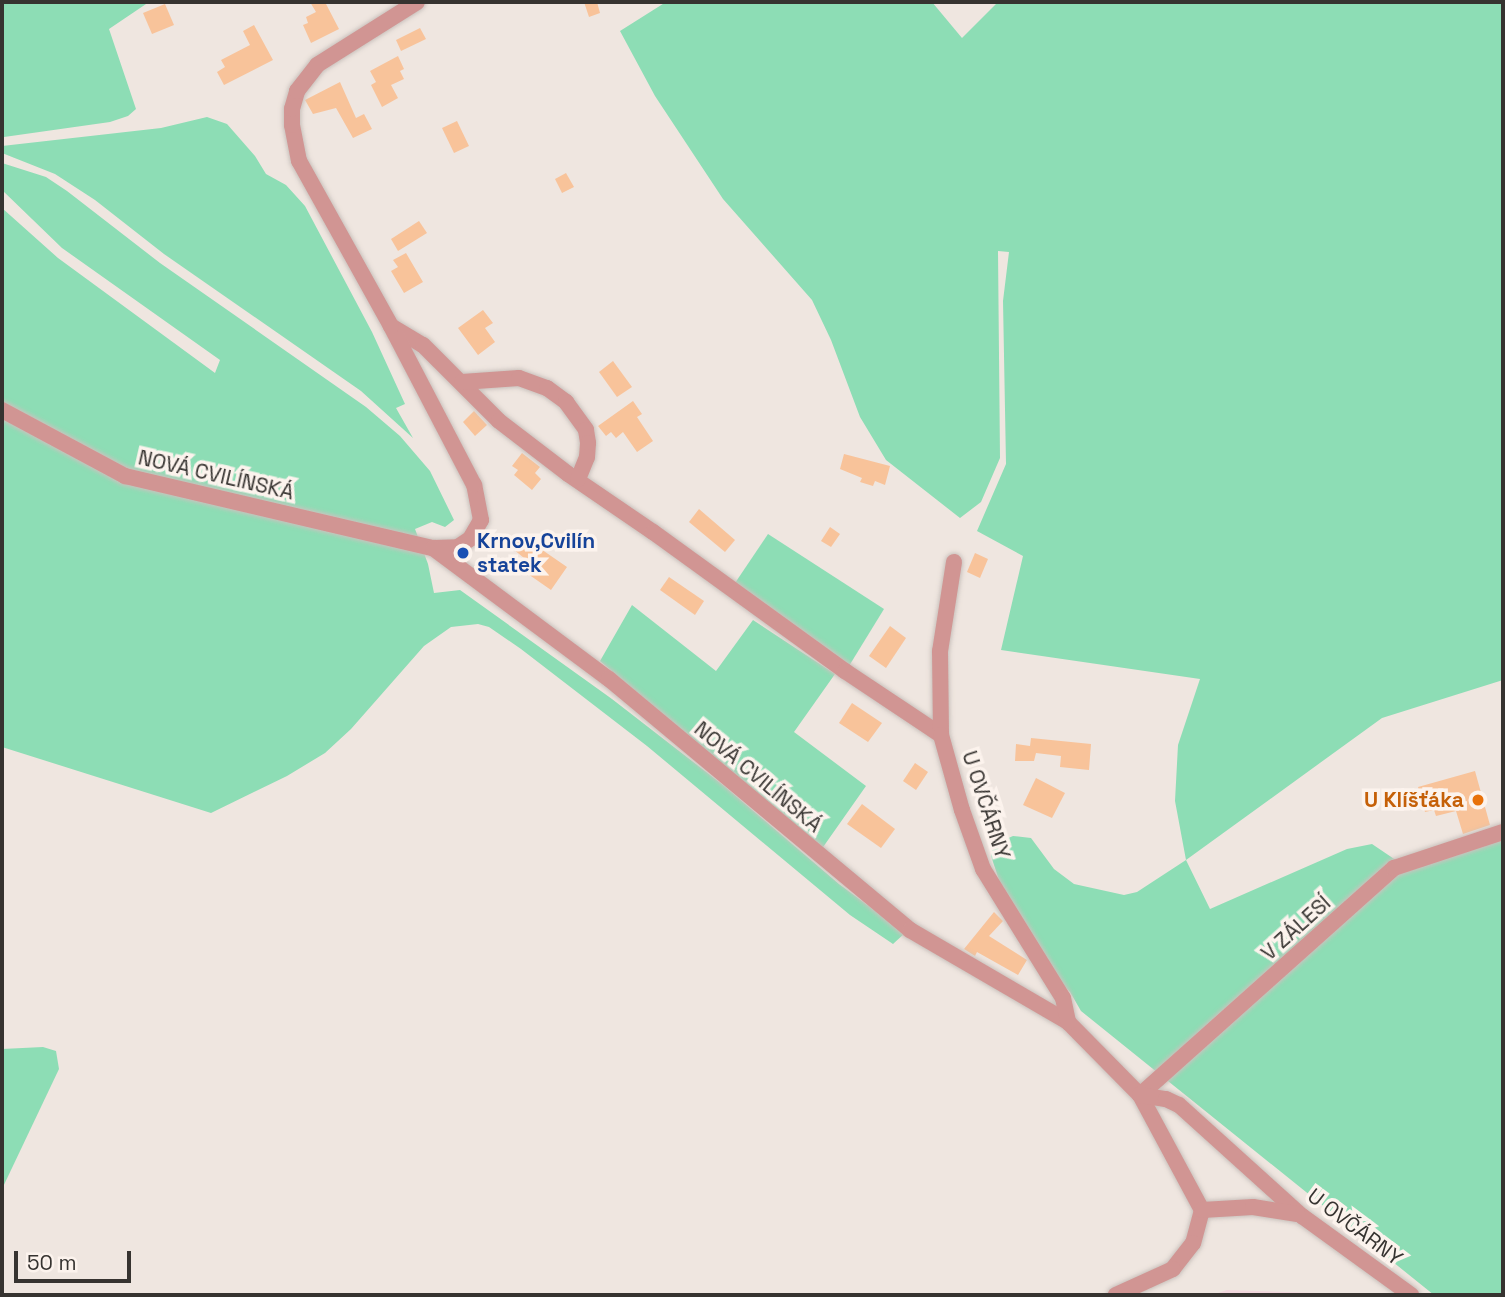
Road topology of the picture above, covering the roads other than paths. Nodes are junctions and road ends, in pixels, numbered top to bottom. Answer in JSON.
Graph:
{"nodes":[{"id":1,"x":417,"y":2,"type":"edge"},
{"id":2,"x":391,"y":326,"type":"junction"},
{"id":3,"x":463,"y":382,"type":"junction"},
{"id":4,"x":2,"y":410,"type":"edge"},
{"id":5,"x":578,"y":479,"type":"junction"},
{"id":6,"x":433,"y":548,"type":"junction"},
{"id":7,"x":954,"y":562,"type":"dead end"},
{"id":8,"x":941,"y":735,"type":"junction"},
{"id":9,"x":1503,"y":832,"type":"edge"},
{"id":10,"x":1068,"y":1022,"type":"junction"},
{"id":11,"x":1140,"y":1095,"type":"junction"},
{"id":12,"x":1260,"y":1180,"type":"junction"},
{"id":13,"x":1253,"y":1207,"type":"junction"},
{"id":14,"x":1202,"y":1210,"type":"junction"},
{"id":15,"x":1302,"y":1216,"type":"junction"},
{"id":16,"x":1116,"y":1295,"type":"edge"},
{"id":17,"x":1412,"y":1295,"type":"edge"}],
"edges":[{"from":1,"to":2,"type":"street","name":"NOVÁ CVILÍNSKÁ"},
{"from":2,"to":3,"type":"street"},
{"from":2,"to":6,"type":"street","name":"NOVÁ CVILÍNSKÁ"},
{"from":3,"to":5,"type":"street"},
{"from":3,"to":5,"type":"street"},
{"from":4,"to":6,"type":"street","name":"NOVÁ CVILÍNSKÁ"},
{"from":5,"to":8,"type":"street"},
{"from":6,"to":10,"type":"street","name":"NOVÁ CVILÍNSKÁ"},
{"from":7,"to":8,"type":"street","name":"U OVČÁRNY"},
{"from":8,"to":10,"type":"street","name":"U OVČÁRNY"},
{"from":9,"to":11,"type":"street","name":"V ZÁLESÍ"},
{"from":10,"to":11,"type":"street","name":"U OVČÁRNY"},
{"from":11,"to":12,"type":"street","name":"U OVČÁRNY"},
{"from":11,"to":14,"type":"street","name":"U OVČÁRNY"},
{"from":12,"to":13,"type":"street"},
{"from":12,"to":15,"type":"street","name":"U OVČÁRNY"},
{"from":13,"to":14,"type":"street"},
{"from":13,"to":15,"type":"street"},
{"from":14,"to":16,"type":"street"},
{"from":15,"to":17,"type":"street","name":"U OVČÁRNY"}]}
